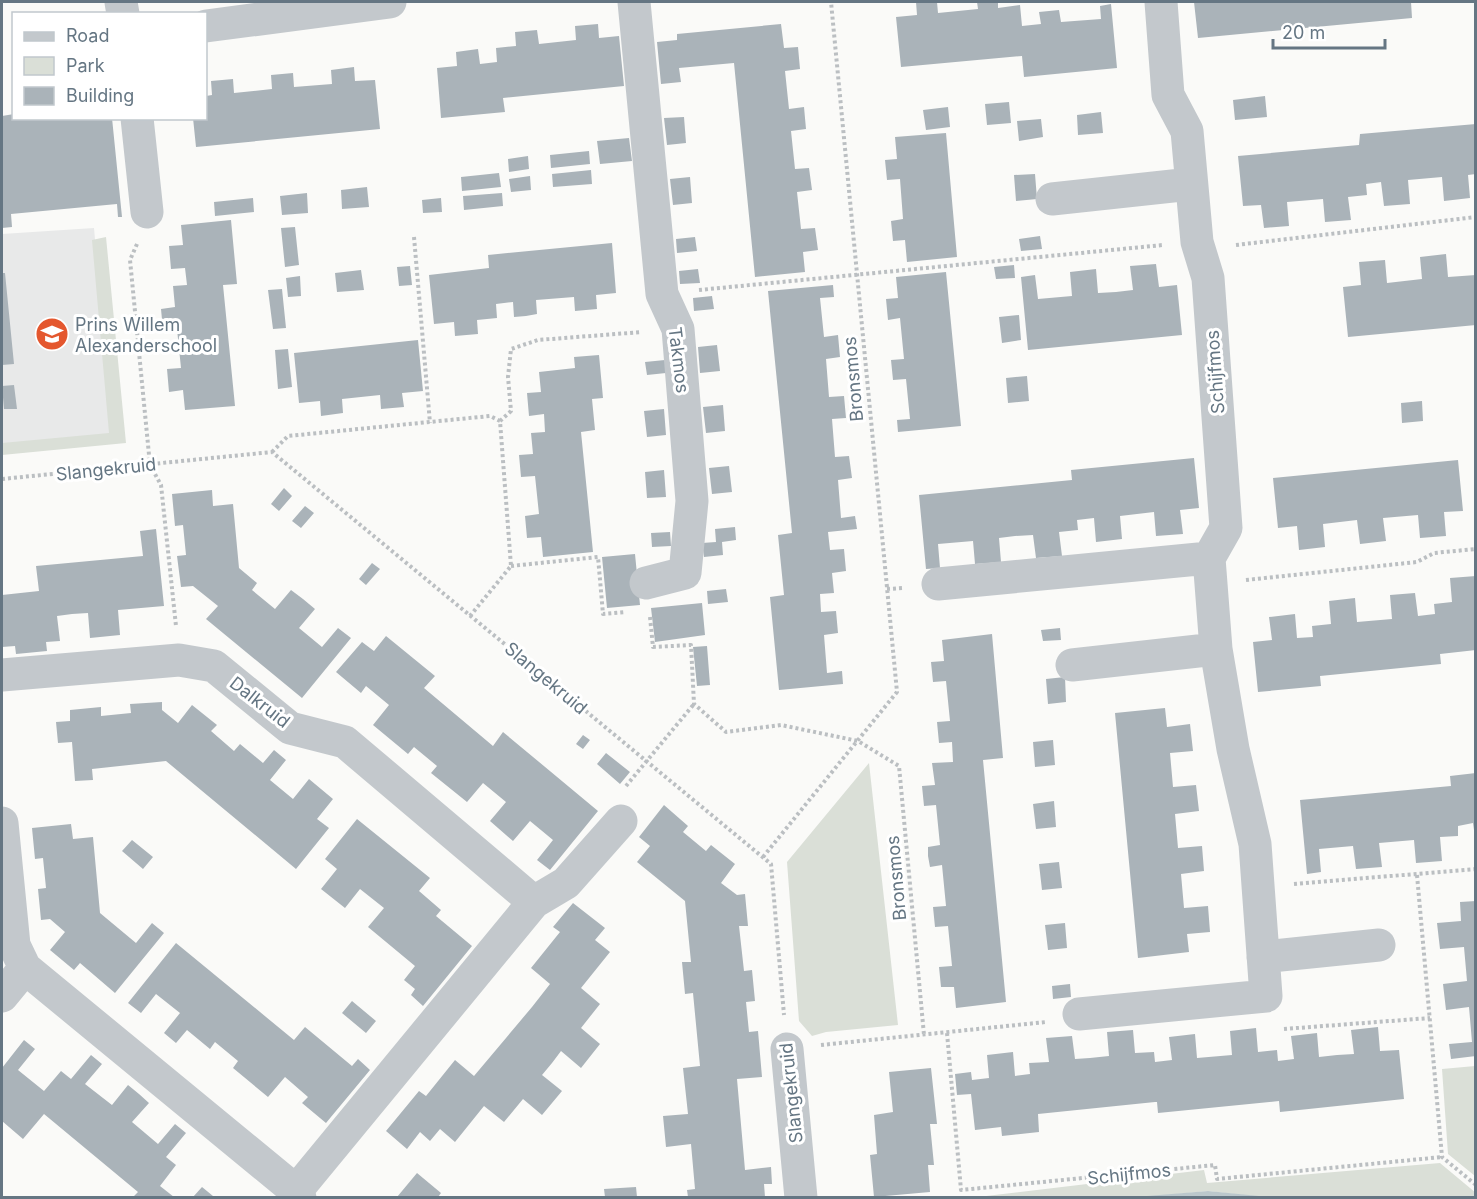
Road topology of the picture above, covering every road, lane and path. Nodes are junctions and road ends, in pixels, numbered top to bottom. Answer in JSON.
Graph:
{"nodes":[{"id":1,"x":390,"y":2,"type":"edge"},
{"id":2,"x":634,"y":2,"type":"edge"},
{"id":3,"x":831,"y":2,"type":"edge"},
{"id":4,"x":1161,"y":2,"type":"edge"},
{"id":5,"x":207,"y":26,"type":"edge"},
{"id":6,"x":137,"y":120,"type":"edge"},
{"id":7,"x":1191,"y":184,"type":"junction"},
{"id":8,"x":1052,"y":199,"type":"dead end"},
{"id":9,"x":147,"y":212,"type":"joint"},
{"id":10,"x":414,"y":237,"type":"dead end"},
{"id":11,"x":857,"y":275,"type":"junction"},
{"id":12,"x":662,"y":294,"type":"junction"},
{"id":13,"x":678,"y":329,"type":"junction"},
{"id":14,"x":500,"y":421,"type":"junction"},
{"id":15,"x":430,"y":423,"type":"junction"},
{"id":16,"x":272,"y":452,"type":"junction"},
{"id":17,"x":150,"y":465,"type":"junction"},
{"id":18,"x":2,"y":479,"type":"edge"},
{"id":19,"x":1476,"y":549,"type":"edge"},
{"id":20,"x":511,"y":566,"type":"junction"},
{"id":21,"x":1210,"y":571,"type":"junction"},
{"id":22,"x":938,"y":584,"type":"dead end"},
{"id":23,"x":648,"y":597,"type":"junction"},
{"id":24,"x":470,"y":616,"type":"junction"},
{"id":25,"x":1216,"y":649,"type":"junction"},
{"id":26,"x":179,"y":660,"type":"junction"},
{"id":27,"x":1071,"y":665,"type":"dead end"},
{"id":28,"x":2,"y":675,"type":"edge"},
{"id":29,"x":694,"y":704,"type":"junction"},
{"id":30,"x":858,"y":741,"type":"junction"},
{"id":31,"x":646,"y":761,"type":"junction"},
{"id":32,"x":621,"y":821,"type":"dead end"},
{"id":33,"x":2,"y":823,"type":"edge"},
{"id":34,"x":763,"y":857,"type":"junction"},
{"id":35,"x":1476,"y":869,"type":"edge"},
{"id":36,"x":1417,"y":875,"type":"junction"},
{"id":37,"x":1258,"y":887,"type":"junction"},
{"id":38,"x":534,"y":902,"type":"junction"},
{"id":39,"x":1379,"y":945,"type":"dead end"},
{"id":40,"x":1263,"y":957,"type":"junction"},
{"id":41,"x":25,"y":968,"type":"junction"},
{"id":42,"x":2,"y":996,"type":"edge"},
{"id":43,"x":1266,"y":996,"type":"junction"},
{"id":44,"x":1079,"y":1014,"type":"joint"},
{"id":45,"x":1430,"y":1018,"type":"junction"},
{"id":46,"x":947,"y":1033,"type":"junction"},
{"id":47,"x":924,"y":1035,"type":"junction"},
{"id":48,"x":787,"y":1049,"type":"junction"},
{"id":49,"x":1442,"y":1157,"type":"junction"},
{"id":50,"x":1476,"y":1185,"type":"edge"},
{"id":51,"x":298,"y":1194,"type":"edge"},
{"id":52,"x":801,"y":1197,"type":"edge"}],
"edges":[{"from":1,"to":5,"type":"street"},
{"from":2,"to":12,"type":"street","name":"Takmos"},
{"from":3,"to":11,"type":"path","name":"Bronsmos"},
{"from":4,"to":7,"type":"street","name":"Schijfmos"},
{"from":6,"to":9,"type":"street"},
{"from":7,"to":8,"type":"street"},
{"from":7,"to":21,"type":"street","name":"Schijfmos"},
{"from":9,"to":17,"type":"path"},
{"from":10,"to":15,"type":"path"},
{"from":11,"to":12,"type":"path"},
{"from":11,"to":30,"type":"path","name":"Bronsmos"},
{"from":12,"to":13,"type":"street","name":"Takmos"},
{"from":13,"to":14,"type":"path"},
{"from":13,"to":23,"type":"street","name":"Takmos"},
{"from":14,"to":15,"type":"path"},
{"from":14,"to":20,"type":"path"},
{"from":15,"to":16,"type":"path"},
{"from":16,"to":17,"type":"path","name":"Slangekruid"},
{"from":16,"to":24,"type":"path","name":"Slangekruid"},
{"from":17,"to":18,"type":"path","name":"Slangekruid"},
{"from":17,"to":26,"type":"path"},
{"from":19,"to":21,"type":"path"},
{"from":20,"to":23,"type":"path"},
{"from":20,"to":24,"type":"path"},
{"from":21,"to":22,"type":"street"},
{"from":21,"to":25,"type":"street"},
{"from":23,"to":29,"type":"path"},
{"from":24,"to":31,"type":"path","name":"Slangekruid"},
{"from":25,"to":27,"type":"street"},
{"from":25,"to":37,"type":"street"},
{"from":26,"to":28,"type":"street","name":"Dalkruid"},
{"from":26,"to":38,"type":"street","name":"Dalkruid"},
{"from":29,"to":30,"type":"path"},
{"from":29,"to":31,"type":"path"},
{"from":30,"to":34,"type":"path","name":"Bronsmos"},
{"from":30,"to":47,"type":"path","name":"Bronsmos"},
{"from":31,"to":34,"type":"path","name":"Slangekruid"},
{"from":32,"to":38,"type":"street"},
{"from":33,"to":41,"type":"street"},
{"from":34,"to":48,"type":"path","name":"Slangekruid"},
{"from":35,"to":36,"type":"path"},
{"from":36,"to":37,"type":"path"},
{"from":36,"to":45,"type":"path"},
{"from":37,"to":40,"type":"street"},
{"from":38,"to":51,"type":"street"},
{"from":39,"to":40,"type":"street"},
{"from":40,"to":43,"type":"street"},
{"from":41,"to":42,"type":"street"},
{"from":41,"to":51,"type":"street"},
{"from":43,"to":44,"type":"street"},
{"from":43,"to":45,"type":"path"},
{"from":44,"to":46,"type":"path"},
{"from":45,"to":49,"type":"path"},
{"from":46,"to":47,"type":"path"},
{"from":46,"to":49,"type":"path","name":"Schijfmos"},
{"from":47,"to":48,"type":"path"},
{"from":48,"to":52,"type":"street","name":"Slangekruid"},
{"from":49,"to":50,"type":"path"}]}
